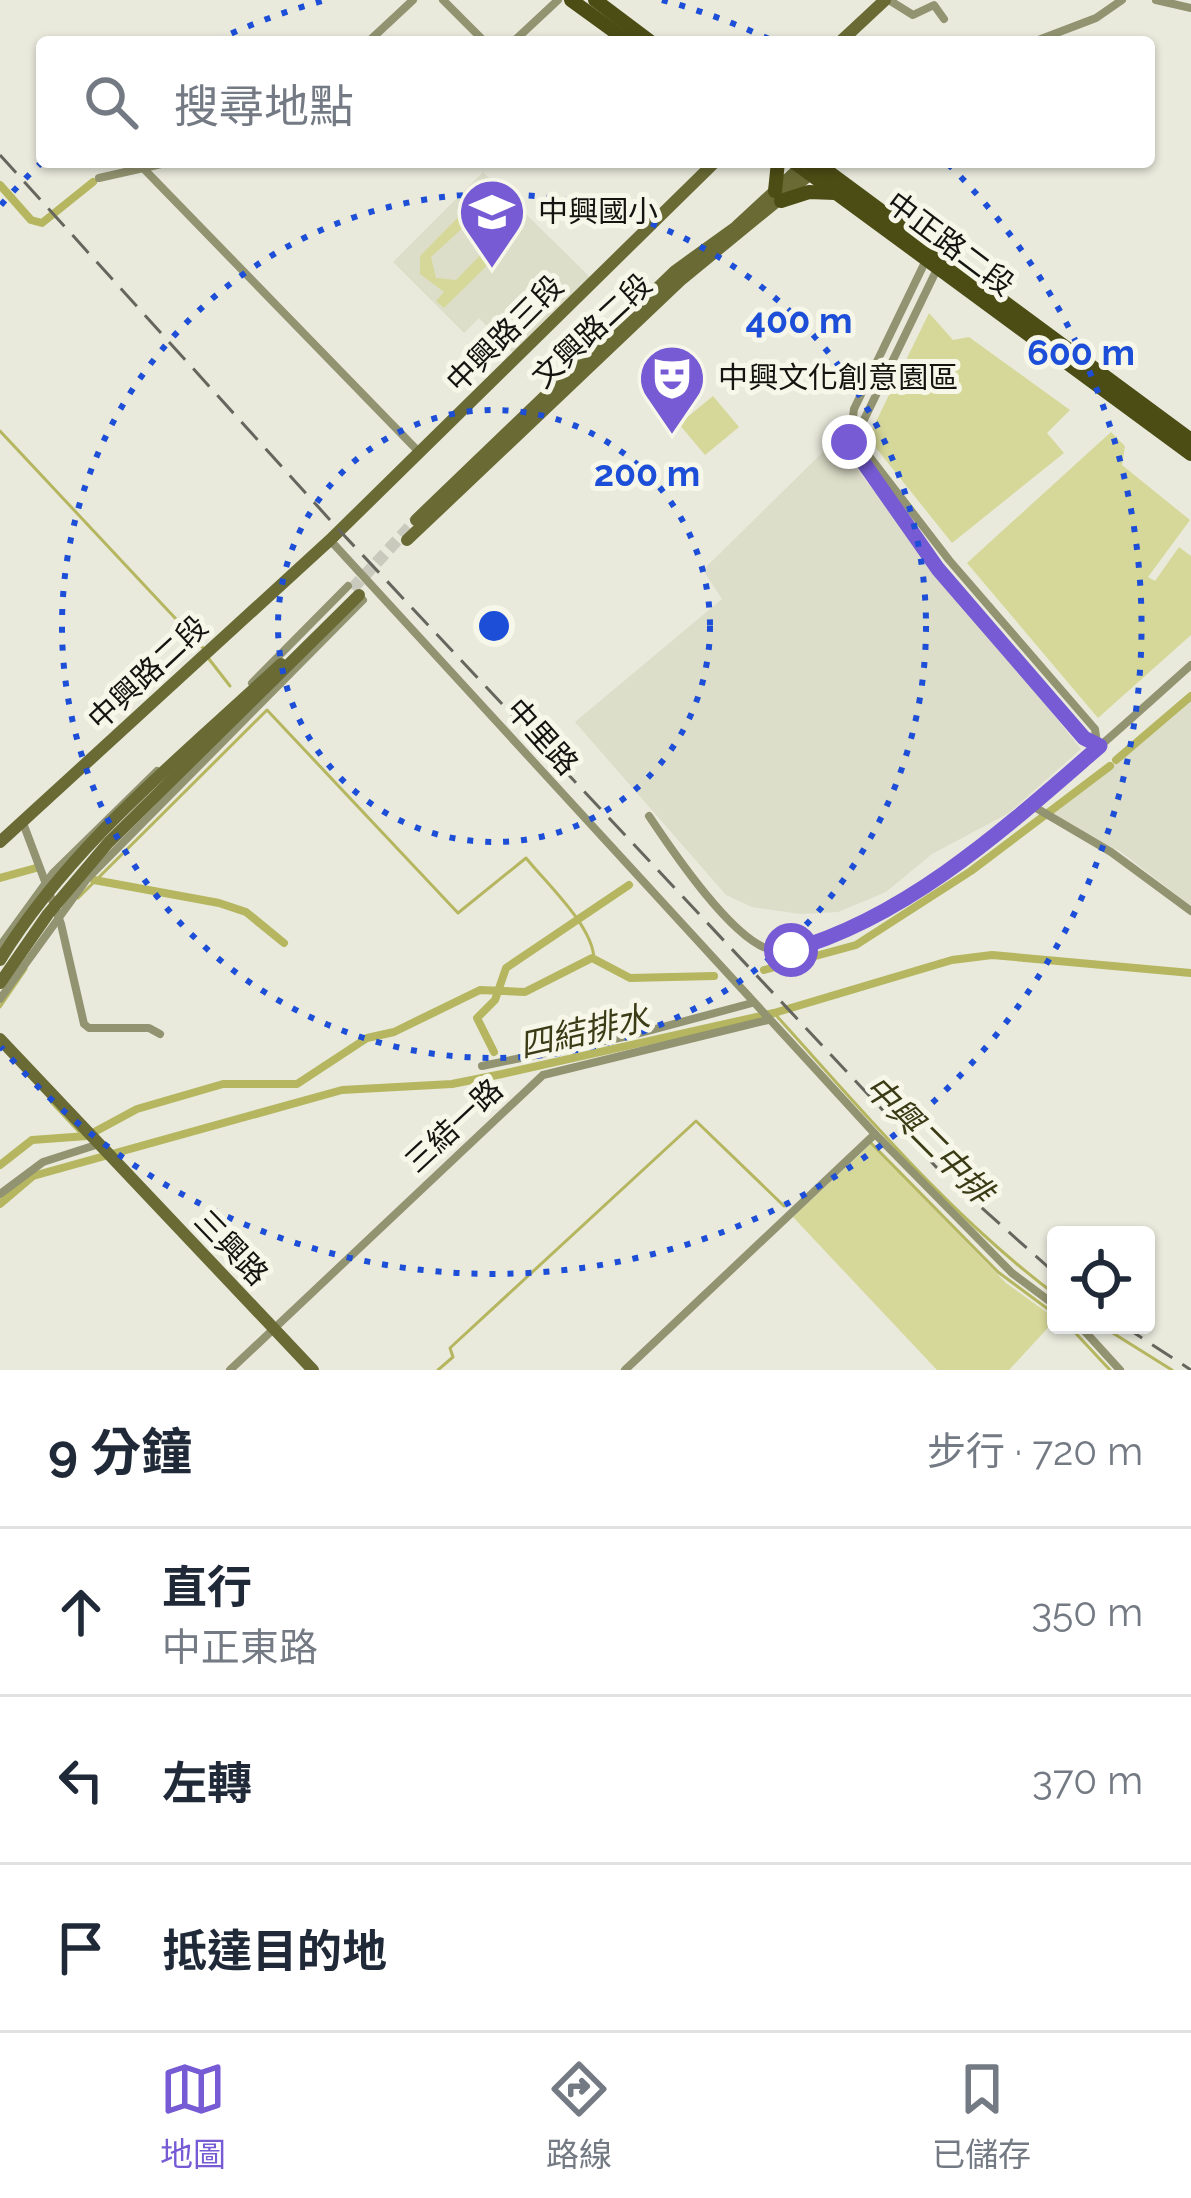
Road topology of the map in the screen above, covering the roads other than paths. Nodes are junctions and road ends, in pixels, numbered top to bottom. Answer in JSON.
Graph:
{"nodes":[{"id":1,"x":413,"y":0,"type":"edge"},
{"id":2,"x":443,"y":0,"type":"edge"},
{"id":3,"x":558,"y":0,"type":"edge"},
{"id":4,"x":572,"y":0,"type":"edge"},
{"id":5,"x":595,"y":0,"type":"edge"},
{"id":6,"x":887,"y":0,"type":"edge"},
{"id":7,"x":1122,"y":0,"type":"edge"},
{"id":8,"x":1156,"y":0,"type":"edge"},
{"id":9,"x":1191,"y":8,"type":"edge"},
{"id":10,"x":944,"y":20,"type":"dead end"},
{"id":11,"x":374,"y":36,"type":"edge"},
{"id":12,"x":479,"y":36,"type":"edge"},
{"id":13,"x":519,"y":36,"type":"edge"},
{"id":14,"x":620,"y":36,"type":"edge"},
{"id":15,"x":643,"y":36,"type":"edge"},
{"id":16,"x":847,"y":36,"type":"edge"},
{"id":17,"x":1050,"y":36,"type":"edge"},
{"id":18,"x":143,"y":168,"type":"joint"},
{"id":19,"x":709,"y":168,"type":"edge"},
{"id":20,"x":778,"y":168,"type":"edge"},
{"id":21,"x":803,"y":168,"type":"edge"},
{"id":22,"x":809,"y":168,"type":"edge"},
{"id":23,"x":810,"y":168,"type":"edge"},
{"id":24,"x":99,"y":178,"type":"dead end"},
{"id":25,"x":835,"y":193,"type":"junction"},
{"id":26,"x":778,"y":196,"type":"junction"},
{"id":27,"x":935,"y":258,"type":"junction"},
{"id":28,"x":1191,"y":440,"type":"edge"},
{"id":29,"x":419,"y":452,"type":"junction"},
{"id":30,"x":1191,"y":454,"type":"edge"},
{"id":31,"x":416,"y":520,"type":"tunnel mouth"},
{"id":32,"x":330,"y":540,"type":"junction"},
{"id":33,"x":407,"y":540,"type":"dead end"},
{"id":34,"x":1191,"y":665,"type":"edge"},
{"id":35,"x":1098,"y":743,"type":"junction"},
{"id":36,"x":1031,"y":805,"type":"junction"},
{"id":37,"x":649,"y":816,"type":"dead end"},
{"id":38,"x":22,"y":822,"type":"junction"},
{"id":39,"x":0,"y":842,"type":"edge"},
{"id":40,"x":47,"y":887,"type":"junction"},
{"id":41,"x":56,"y":910,"type":"junction"},
{"id":42,"x":1191,"y":911,"type":"edge"},
{"id":43,"x":0,"y":946,"type":"edge"},
{"id":44,"x":0,"y":960,"type":"edge"},
{"id":45,"x":0,"y":983,"type":"edge"},
{"id":46,"x":0,"y":999,"type":"edge"},
{"id":47,"x":752,"y":1003,"type":"junction"},
{"id":48,"x":768,"y":1021,"type":"junction"},
{"id":49,"x":160,"y":1034,"type":"dead end"},
{"id":50,"x":0,"y":1039,"type":"edge"},
{"id":51,"x":482,"y":1066,"type":"dead end"},
{"id":52,"x":875,"y":1134,"type":"junction"},
{"id":53,"x":96,"y":1141,"type":"junction"},
{"id":54,"x":0,"y":1195,"type":"edge"},
{"id":55,"x":1047,"y":1299,"type":"edge"},
{"id":56,"x":274,"y":1328,"type":"junction"},
{"id":57,"x":1087,"y":1334,"type":"edge"},
{"id":58,"x":230,"y":1370,"type":"edge"},
{"id":59,"x":313,"y":1370,"type":"edge"},
{"id":60,"x":625,"y":1370,"type":"edge"},
{"id":61,"x":1120,"y":1370,"type":"edge"}],
"edges":[{"from":1,"to":11,"type":"street"},
{"from":2,"to":12,"type":"street"},
{"from":3,"to":13,"type":"street"},
{"from":4,"to":14,"type":"main road"},
{"from":5,"to":15,"type":"main road"},
{"from":6,"to":10,"type":"street"},
{"from":6,"to":16,"type":"street"},
{"from":7,"to":17,"type":"street"},
{"from":8,"to":9,"type":"street"},
{"from":18,"to":24,"type":"street"},
{"from":18,"to":29,"type":"street"},
{"from":19,"to":29,"type":"street","name":"中興路三段"},
{"from":20,"to":26,"type":"main road"},
{"from":21,"to":26,"type":"street","name":"文興路二段"},
{"from":22,"to":25,"type":"main road","name":"中正路二段"},
{"from":23,"to":27,"type":"main road","name":"中正路二段"},
{"from":25,"to":26,"type":"main road"},
{"from":25,"to":27,"type":"main road","name":"中正路二段"},
{"from":26,"to":31,"type":"street","name":"文興路二段"},
{"from":26,"to":33,"type":"street","name":"文興路二段"},
{"from":27,"to":28,"type":"main road","name":"中正路二段"},
{"from":27,"to":30,"type":"main road","name":"中正路二段"},
{"from":27,"to":35,"type":"street"},
{"from":29,"to":32,"type":"street","name":"中興路三段"},
{"from":32,"to":38,"type":"street","name":"中興路二段"},
{"from":32,"to":47,"type":"street","name":"中里路"},
{"from":34,"to":35,"type":"street"},
{"from":35,"to":36,"type":"street"},
{"from":36,"to":37,"type":"street"},
{"from":36,"to":42,"type":"street"},
{"from":38,"to":39,"type":"street","name":"中興路二段"},
{"from":38,"to":40,"type":"street"},
{"from":40,"to":41,"type":"street"},
{"from":40,"to":41,"type":"street"},
{"from":40,"to":43,"type":"street"},
{"from":40,"to":44,"type":"street"},
{"from":41,"to":45,"type":"street"},
{"from":41,"to":46,"type":"street"},
{"from":41,"to":49,"type":"street"},
{"from":47,"to":48,"type":"street","name":"中里路"},
{"from":47,"to":51,"type":"street"},
{"from":48,"to":52,"type":"street"},
{"from":48,"to":56,"type":"street","name":"三結一路"},
{"from":50,"to":53,"type":"street","name":"三興路"},
{"from":52,"to":55,"type":"street"},
{"from":52,"to":60,"type":"street"},
{"from":53,"to":54,"type":"street"},
{"from":53,"to":56,"type":"street","name":"三興路"},
{"from":56,"to":58,"type":"street","name":"三結一路"},
{"from":56,"to":59,"type":"street","name":"三興路"},
{"from":57,"to":61,"type":"street"}]}
